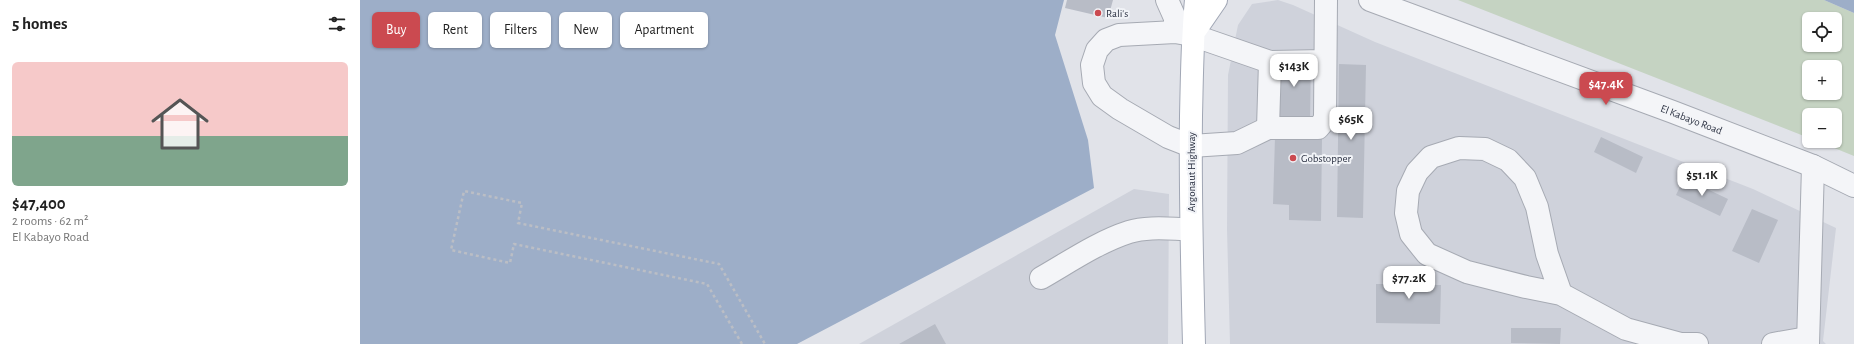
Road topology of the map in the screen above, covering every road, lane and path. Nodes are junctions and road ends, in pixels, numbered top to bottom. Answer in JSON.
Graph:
{"nodes":[{"id":1,"x":1167,"y":0,"type":"edge"},
{"id":2,"x":1196,"y":0,"type":"edge"},
{"id":3,"x":1216,"y":0,"type":"edge"},
{"id":4,"x":1326,"y":0,"type":"edge"},
{"id":5,"x":1370,"y":0,"type":"edge"},
{"id":6,"x":1402,"y":6,"type":"edge"},
{"id":7,"x":1184,"y":33,"type":"junction"},
{"id":8,"x":1325,"y":61,"type":"junction"},
{"id":9,"x":1270,"y":62,"type":"junction"},
{"id":10,"x":1268,"y":128,"type":"junction"},
{"id":11,"x":1191,"y":146,"type":"junction"},
{"id":12,"x":1813,"y":166,"type":"junction"},
{"id":13,"x":1854,"y":186,"type":"edge"},
{"id":14,"x":1190,"y":229,"type":"junction"},
{"id":15,"x":1041,"y":278,"type":"dead end"},
{"id":16,"x":1561,"y":294,"type":"junction"},
{"id":17,"x":1807,"y":341,"type":"edge"},
{"id":18,"x":742,"y":344,"type":"edge"},
{"id":19,"x":765,"y":344,"type":"edge"},
{"id":20,"x":1194,"y":344,"type":"edge"},
{"id":21,"x":1697,"y":344,"type":"edge"},
{"id":22,"x":1774,"y":344,"type":"edge"}],
"edges":[{"from":1,"to":7,"type":"street"},
{"from":2,"to":7,"type":"main road","name":"Argonaut Highway"},
{"from":3,"to":7,"type":"main road"},
{"from":4,"to":8,"type":"street"},
{"from":5,"to":6,"type":"street","name":"El Kabayo Road"},
{"from":6,"to":12,"type":"street","name":"El Kabayo Road"},
{"from":7,"to":9,"type":"street"},
{"from":7,"to":11,"type":"main road","name":"Argonaut Highway"},
{"from":7,"to":11,"type":"street"},
{"from":8,"to":9,"type":"street"},
{"from":8,"to":10,"type":"street"},
{"from":9,"to":10,"type":"street"},
{"from":10,"to":11,"type":"street"},
{"from":11,"to":14,"type":"main road","name":"Argonaut Highway"},
{"from":12,"to":13,"type":"street","name":"El Kabayo Road"},
{"from":12,"to":17,"type":"street"},
{"from":14,"to":15,"type":"street"},
{"from":14,"to":20,"type":"main road","name":"Argonaut Highway"},
{"from":16,"to":16,"type":"street"},
{"from":16,"to":21,"type":"street"},
{"from":17,"to":22,"type":"street"},
{"from":18,"to":19,"type":"path"}]}
